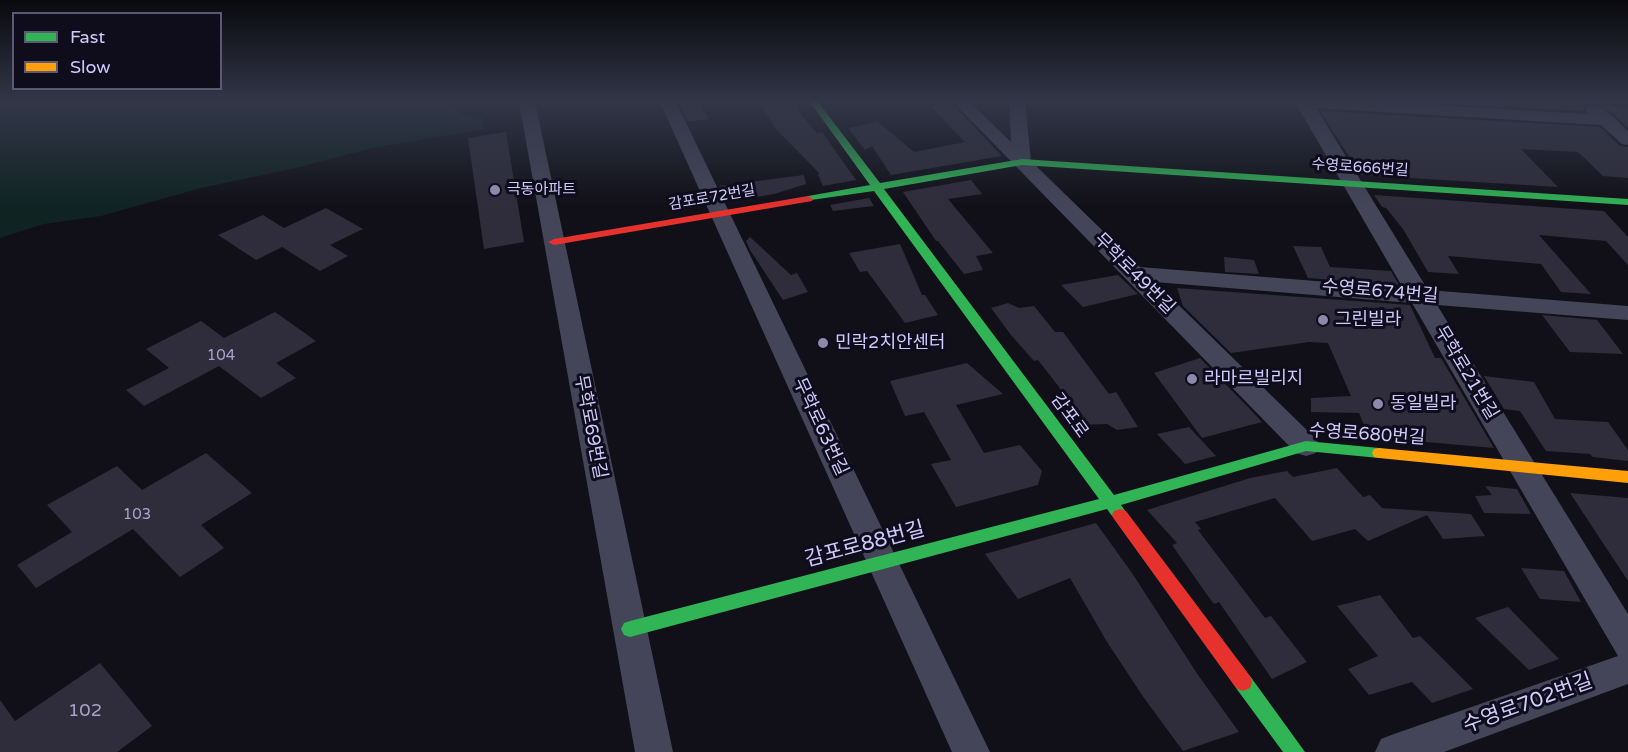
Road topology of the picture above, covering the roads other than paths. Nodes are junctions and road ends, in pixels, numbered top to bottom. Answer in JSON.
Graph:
{"nodes":[{"id":1,"x":534,"y":137,"type":"edge"},
{"id":2,"x":684,"y":137,"type":"edge"},
{"id":3,"x":840,"y":137,"type":"edge"},
{"id":4,"x":997,"y":137,"type":"edge"},
{"id":5,"x":1020,"y":137,"type":"edge"},
{"id":6,"x":1325,"y":137,"type":"edge"},
{"id":7,"x":1022,"y":162,"type":"junction"},
{"id":8,"x":1353,"y":184,"type":"junction"},
{"id":9,"x":876,"y":186,"type":"junction"},
{"id":10,"x":1628,"y":202,"type":"edge"},
{"id":11,"x":720,"y":213,"type":"junction"},
{"id":12,"x":554,"y":242,"type":"junction"},
{"id":13,"x":1132,"y":273,"type":"junction"},
{"id":14,"x":1420,"y":296,"type":"junction"},
{"id":15,"x":1628,"y":313,"type":"edge"},
{"id":16,"x":1306,"y":446,"type":"junction"},
{"id":17,"x":1522,"y":467,"type":"junction"},
{"id":18,"x":1628,"y":477,"type":"edge"},
{"id":19,"x":1111,"y":502,"type":"junction"},
{"id":20,"x":883,"y":562,"type":"junction"},
{"id":21,"x":630,"y":629,"type":"junction"},
{"id":22,"x":1628,"y":645,"type":"edge"},
{"id":23,"x":1628,"y":668,"type":"edge"},
{"id":24,"x":654,"y":752,"type":"edge"},
{"id":25,"x":971,"y":752,"type":"edge"},
{"id":26,"x":1296,"y":752,"type":"edge"},
{"id":27,"x":1394,"y":752,"type":"edge"}],
"edges":[{"from":1,"to":12,"type":"street","name":"무학로69번길"},
{"from":2,"to":11,"type":"street","name":"무학로63번길"},
{"from":3,"to":9,"type":"street","name":"감포로"},
{"from":4,"to":7,"type":"street","name":"무학로49번길"},
{"from":5,"to":7,"type":"street"},
{"from":6,"to":8,"type":"street","name":"무학로21번길"},
{"from":7,"to":8,"type":"street","name":"수영로666번길"},
{"from":7,"to":9,"type":"street","name":"수영로666번길"},
{"from":7,"to":13,"type":"street","name":"무학로49번길"},
{"from":8,"to":10,"type":"street","name":"수영로666번길"},
{"from":8,"to":14,"type":"street","name":"무학로21번길"},
{"from":9,"to":11,"type":"street","name":"감포로72번길"},
{"from":9,"to":19,"type":"street","name":"감포로"},
{"from":11,"to":12,"type":"street","name":"감포로72번길"},
{"from":11,"to":20,"type":"street","name":"무학로63번길"},
{"from":12,"to":21,"type":"street","name":"무학로69번길"},
{"from":13,"to":14,"type":"street","name":"수영로674번길"},
{"from":13,"to":16,"type":"street","name":"무학로49번길"},
{"from":14,"to":15,"type":"street","name":"수영로674번길"},
{"from":14,"to":17,"type":"street","name":"무학로21번길"},
{"from":16,"to":17,"type":"street","name":"수영로680번길"},
{"from":16,"to":19,"type":"street","name":"수영로680번길"},
{"from":17,"to":18,"type":"street","name":"수영로680번길"},
{"from":17,"to":22,"type":"street","name":"무학로21번길"},
{"from":19,"to":20,"type":"street","name":"감포로88번길"},
{"from":19,"to":26,"type":"street","name":"감포로"},
{"from":20,"to":21,"type":"street","name":"감포로88번길"},
{"from":20,"to":25,"type":"street","name":"무학로63번길"},
{"from":21,"to":24,"type":"street","name":"무학로69번길"},
{"from":23,"to":27,"type":"street","name":"수영로702번길"}]}
